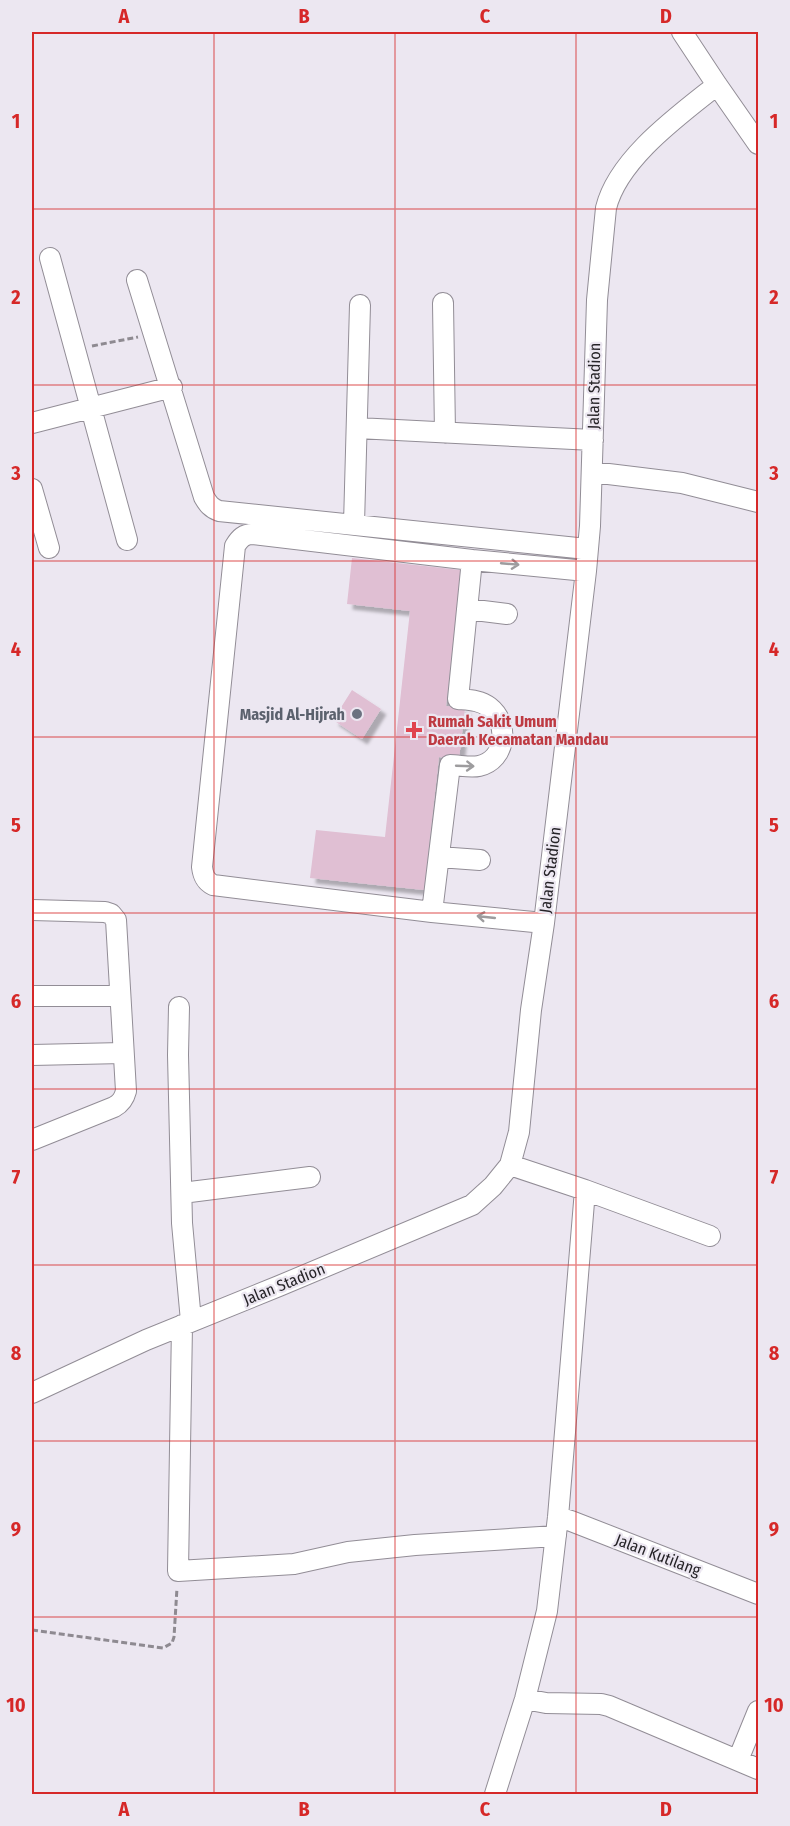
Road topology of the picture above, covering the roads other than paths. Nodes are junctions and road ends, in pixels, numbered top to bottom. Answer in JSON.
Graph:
{"nodes":[{"id":1,"x":682,"y":32,"type":"edge"},
{"id":2,"x":717,"y":86,"type":"junction"},
{"id":3,"x":759,"y":144,"type":"edge"},
{"id":4,"x":50,"y":258,"type":"dead end"},
{"id":5,"x":138,"y":280,"type":"dead end"},
{"id":6,"x":443,"y":303,"type":"dead end"},
{"id":7,"x":360,"y":305,"type":"dead end"},
{"id":8,"x":172,"y":387,"type":"junction"},
{"id":9,"x":91,"y":408,"type":"junction"},
{"id":10,"x":32,"y":423,"type":"edge"},
{"id":11,"x":357,"y":428,"type":"junction"},
{"id":12,"x":445,"y":433,"type":"junction"},
{"id":13,"x":593,"y":440,"type":"junction"},
{"id":14,"x":592,"y":472,"type":"junction"},
{"id":15,"x":32,"y":489,"type":"edge"},
{"id":16,"x":759,"y":502,"type":"edge"},
{"id":17,"x":354,"y":524,"type":"junction"},
{"id":18,"x":127,"y":540,"type":"dead end"},
{"id":19,"x":49,"y":548,"type":"dead end"},
{"id":20,"x":587,"y":549,"type":"junction"},
{"id":21,"x":472,"y":560,"type":"junction"},
{"id":22,"x":586,"y":571,"type":"junction"},
{"id":23,"x":467,"y":609,"type":"junction"},
{"id":24,"x":507,"y":614,"type":"dead end"},
{"id":25,"x":439,"y":857,"type":"junction"},
{"id":26,"x":480,"y":860,"type":"dead end"},
{"id":27,"x":32,"y":910,"type":"edge"},
{"id":28,"x":432,"y":912,"type":"junction"},
{"id":29,"x":544,"y":923,"type":"junction"},
{"id":30,"x":32,"y":996,"type":"edge"},
{"id":31,"x":120,"y":996,"type":"junction"},
{"id":32,"x":180,"y":1007,"type":"dead end"},
{"id":33,"x":123,"y":1053,"type":"junction"},
{"id":34,"x":32,"y":1055,"type":"edge"},
{"id":35,"x":32,"y":1140,"type":"edge"},
{"id":36,"x":510,"y":1165,"type":"junction"},
{"id":37,"x":310,"y":1177,"type":"dead end"},
{"id":38,"x":585,"y":1190,"type":"junction"},
{"id":39,"x":182,"y":1194,"type":"junction"},
{"id":40,"x":710,"y":1236,"type":"dead end"},
{"id":41,"x":186,"y":1323,"type":"junction"},
{"id":42,"x":32,"y":1393,"type":"edge"},
{"id":43,"x":557,"y":1526,"type":"junction"},
{"id":44,"x":759,"y":1594,"type":"edge"},
{"id":45,"x":525,"y":1699,"type":"junction"},
{"id":46,"x":759,"y":1711,"type":"edge"},
{"id":47,"x":738,"y":1760,"type":"junction"},
{"id":48,"x":759,"y":1769,"type":"edge"},
{"id":49,"x":495,"y":1794,"type":"edge"}],
"edges":[{"from":1,"to":2,"type":"street"},
{"from":2,"to":3,"type":"street"},
{"from":2,"to":13,"type":"street","name":"Jalan Stadion"},
{"from":4,"to":9,"type":"street"},
{"from":5,"to":8,"type":"street"},
{"from":6,"to":12,"type":"street"},
{"from":7,"to":11,"type":"street"},
{"from":8,"to":9,"type":"street"},
{"from":8,"to":17,"type":"street"},
{"from":9,"to":10,"type":"street"},
{"from":9,"to":18,"type":"street"},
{"from":11,"to":12,"type":"street"},
{"from":11,"to":17,"type":"street"},
{"from":12,"to":13,"type":"street"},
{"from":13,"to":14,"type":"street","name":"Jalan Stadion"},
{"from":14,"to":16,"type":"street"},
{"from":14,"to":20,"type":"street","name":"Jalan Stadion"},
{"from":15,"to":19,"type":"street"},
{"from":17,"to":20,"type":"street"},
{"from":20,"to":22,"type":"street","name":"Jalan Stadion"},
{"from":21,"to":22,"type":"street","one_way":true},
{"from":21,"to":23,"type":"street"},
{"from":21,"to":28,"type":"street"},
{"from":22,"to":29,"type":"street","name":"Jalan Stadion"},
{"from":23,"to":24,"type":"street"},
{"from":25,"to":23,"type":"street","one_way":true},
{"from":25,"to":26,"type":"street"},
{"from":25,"to":28,"type":"street"},
{"from":27,"to":31,"type":"street"},
{"from":29,"to":28,"type":"street","one_way":true},
{"from":29,"to":36,"type":"street","name":"Jalan Stadion"},
{"from":30,"to":31,"type":"street"},
{"from":31,"to":33,"type":"street"},
{"from":32,"to":39,"type":"street"},
{"from":33,"to":34,"type":"street"},
{"from":33,"to":35,"type":"street"},
{"from":36,"to":38,"type":"street"},
{"from":36,"to":41,"type":"street","name":"Jalan Stadion"},
{"from":37,"to":39,"type":"street"},
{"from":38,"to":40,"type":"street"},
{"from":38,"to":43,"type":"street"},
{"from":39,"to":41,"type":"street"},
{"from":41,"to":42,"type":"street","name":"Jalan Stadion"},
{"from":41,"to":43,"type":"street"},
{"from":43,"to":44,"type":"street","name":"Jalan Kutilang"},
{"from":43,"to":45,"type":"street"},
{"from":45,"to":47,"type":"street"},
{"from":45,"to":49,"type":"street"},
{"from":46,"to":47,"type":"street"},
{"from":47,"to":48,"type":"street"}]}
